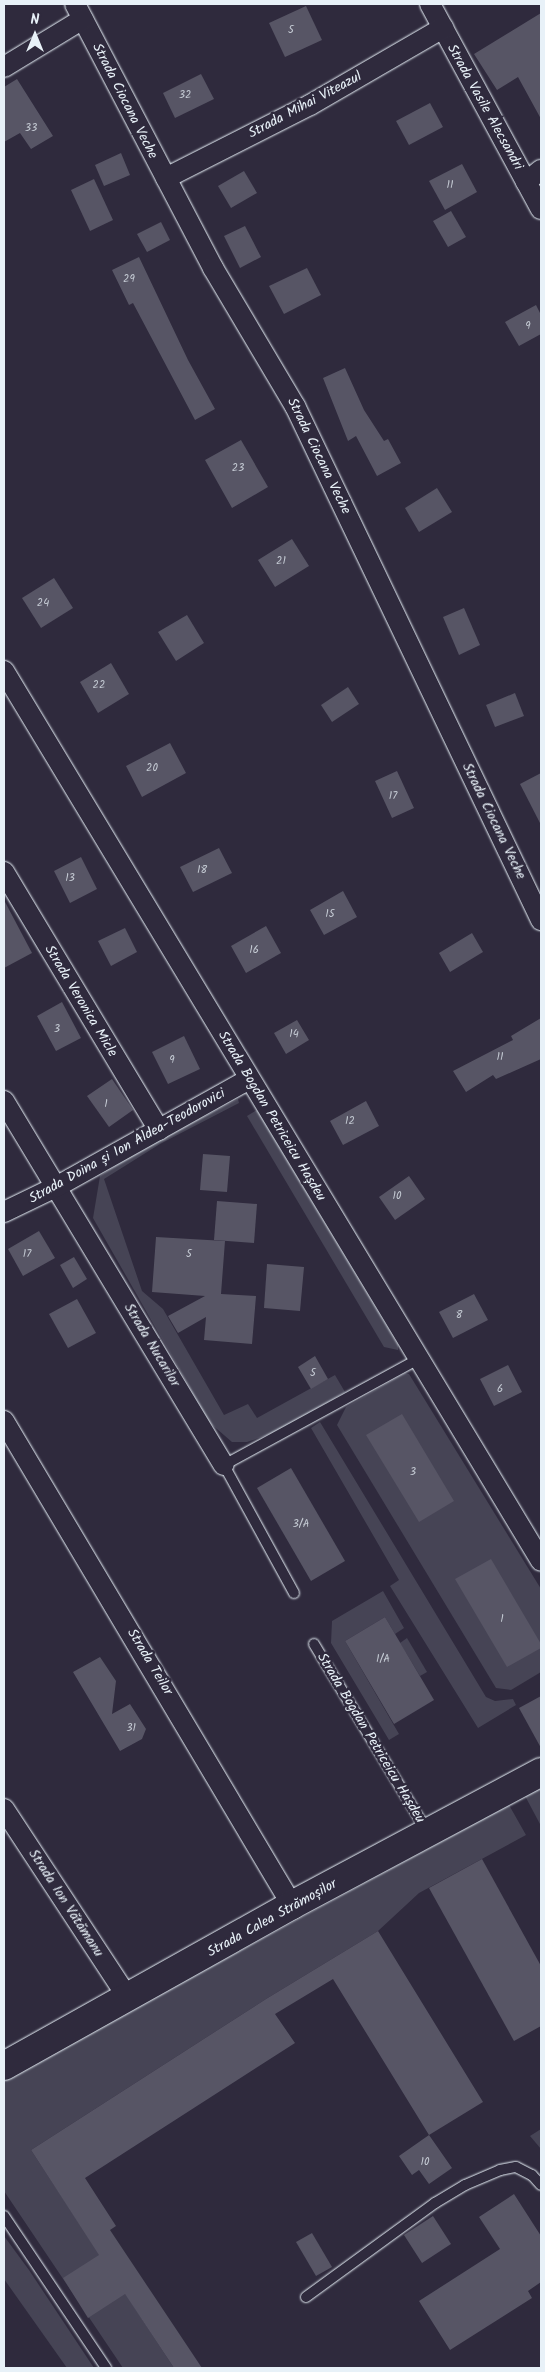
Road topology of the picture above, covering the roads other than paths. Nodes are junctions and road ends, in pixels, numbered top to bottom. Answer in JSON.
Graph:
{"nodes":[{"id":1,"x":430,"y":4,"type":"edge"},
{"id":2,"x":79,"y":11,"type":"edge"},
{"id":3,"x":442,"y":28,"type":"junction"},
{"id":4,"x":4,"y":67,"type":"edge"},
{"id":5,"x":534,"y":176,"type":"edge"},
{"id":6,"x":166,"y":178,"type":"junction"},
{"id":7,"x":541,"y":209,"type":"edge"},
{"id":8,"x":4,"y":671,"type":"edge"},
{"id":9,"x":4,"y":872,"type":"edge"},
{"id":10,"x":541,"y":920,"type":"edge"},
{"id":11,"x":249,"y":1079,"type":"junction"},
{"id":12,"x":4,"y":1101,"type":"edge"},
{"id":13,"x":159,"y":1130,"type":"junction"},
{"id":14,"x":56,"y":1187,"type":"junction"},
{"id":15,"x":4,"y":1212,"type":"edge"},
{"id":16,"x":420,"y":1358,"type":"junction"},
{"id":17,"x":4,"y":1421,"type":"edge"},
{"id":18,"x":224,"y":1465,"type":"junction"},
{"id":19,"x":541,"y":1561,"type":"edge"},
{"id":20,"x":294,"y":1593,"type":"dead end"},
{"id":21,"x":314,"y":1644,"type":"dead end"},
{"id":22,"x":541,"y":1772,"type":"edge"},
{"id":23,"x":4,"y":1809,"type":"edge"},
{"id":24,"x":428,"y":1833,"type":"junction"},
{"id":25,"x":292,"y":1905,"type":"junction"},
{"id":26,"x":128,"y":1998,"type":"junction"},
{"id":27,"x":4,"y":2066,"type":"edge"},
{"id":28,"x":541,"y":2185,"type":"edge"},
{"id":29,"x":4,"y":2216,"type":"edge"},
{"id":30,"x":306,"y":2297,"type":"dead end"},
{"id":31,"x":106,"y":2368,"type":"edge"}],
"edges":[{"from":1,"to":3,"type":"street","name":"Strada Vasile Alecsandri"},
{"from":2,"to":4,"type":"street"},
{"from":2,"to":6,"type":"street","name":"Strada Ciocana Veche"},
{"from":3,"to":5,"type":"street","name":"Strada Vasile Alecsandri"},
{"from":3,"to":6,"type":"street","name":"Strada Mihai Viteazul"},
{"from":5,"to":7,"type":"street","name":"Strada Vasile Alecsandri"},
{"from":6,"to":10,"type":"street","name":"Strada Ciocana Veche"},
{"from":8,"to":11,"type":"street","name":"Strada Bogdan Petriceicu Hașdeu"},
{"from":9,"to":13,"type":"street","name":"Strada Veronica Micle"},
{"from":11,"to":13,"type":"street","name":"Strada Doina și Ion Aldea-Teodorovici"},
{"from":11,"to":16,"type":"street","name":"Strada Bogdan Petriceicu Hașdeu"},
{"from":12,"to":14,"type":"street","name":"Strada Nucarilor"},
{"from":13,"to":14,"type":"street","name":"Strada Doina și Ion Aldea-Teodorovici"},
{"from":14,"to":15,"type":"street","name":"Strada Doina și Ion Aldea-Teodorovici"},
{"from":14,"to":18,"type":"street","name":"Strada Nucarilor"},
{"from":16,"to":18,"type":"lane"},
{"from":16,"to":19,"type":"street","name":"Strada Bogdan Petriceicu Hașdeu"},
{"from":17,"to":25,"type":"street","name":"Strada Teilor"},
{"from":18,"to":20,"type":"lane","name":"Strada Nucarilor"},
{"from":21,"to":24,"type":"lane","name":"Strada Bogdan Petriceicu Hașdeu"},
{"from":22,"to":24,"type":"street","name":"Strada Calea Strămoșilor"},
{"from":23,"to":26,"type":"street","name":"Strada Ion Vătămanu"},
{"from":24,"to":25,"type":"street","name":"Strada Calea Strămoșilor"},
{"from":25,"to":26,"type":"street","name":"Strada Calea Strămoșilor"},
{"from":26,"to":27,"type":"street","name":"Strada Calea Strămoșilor"},
{"from":28,"to":30,"type":"lane"},
{"from":29,"to":31,"type":"lane"}]}
